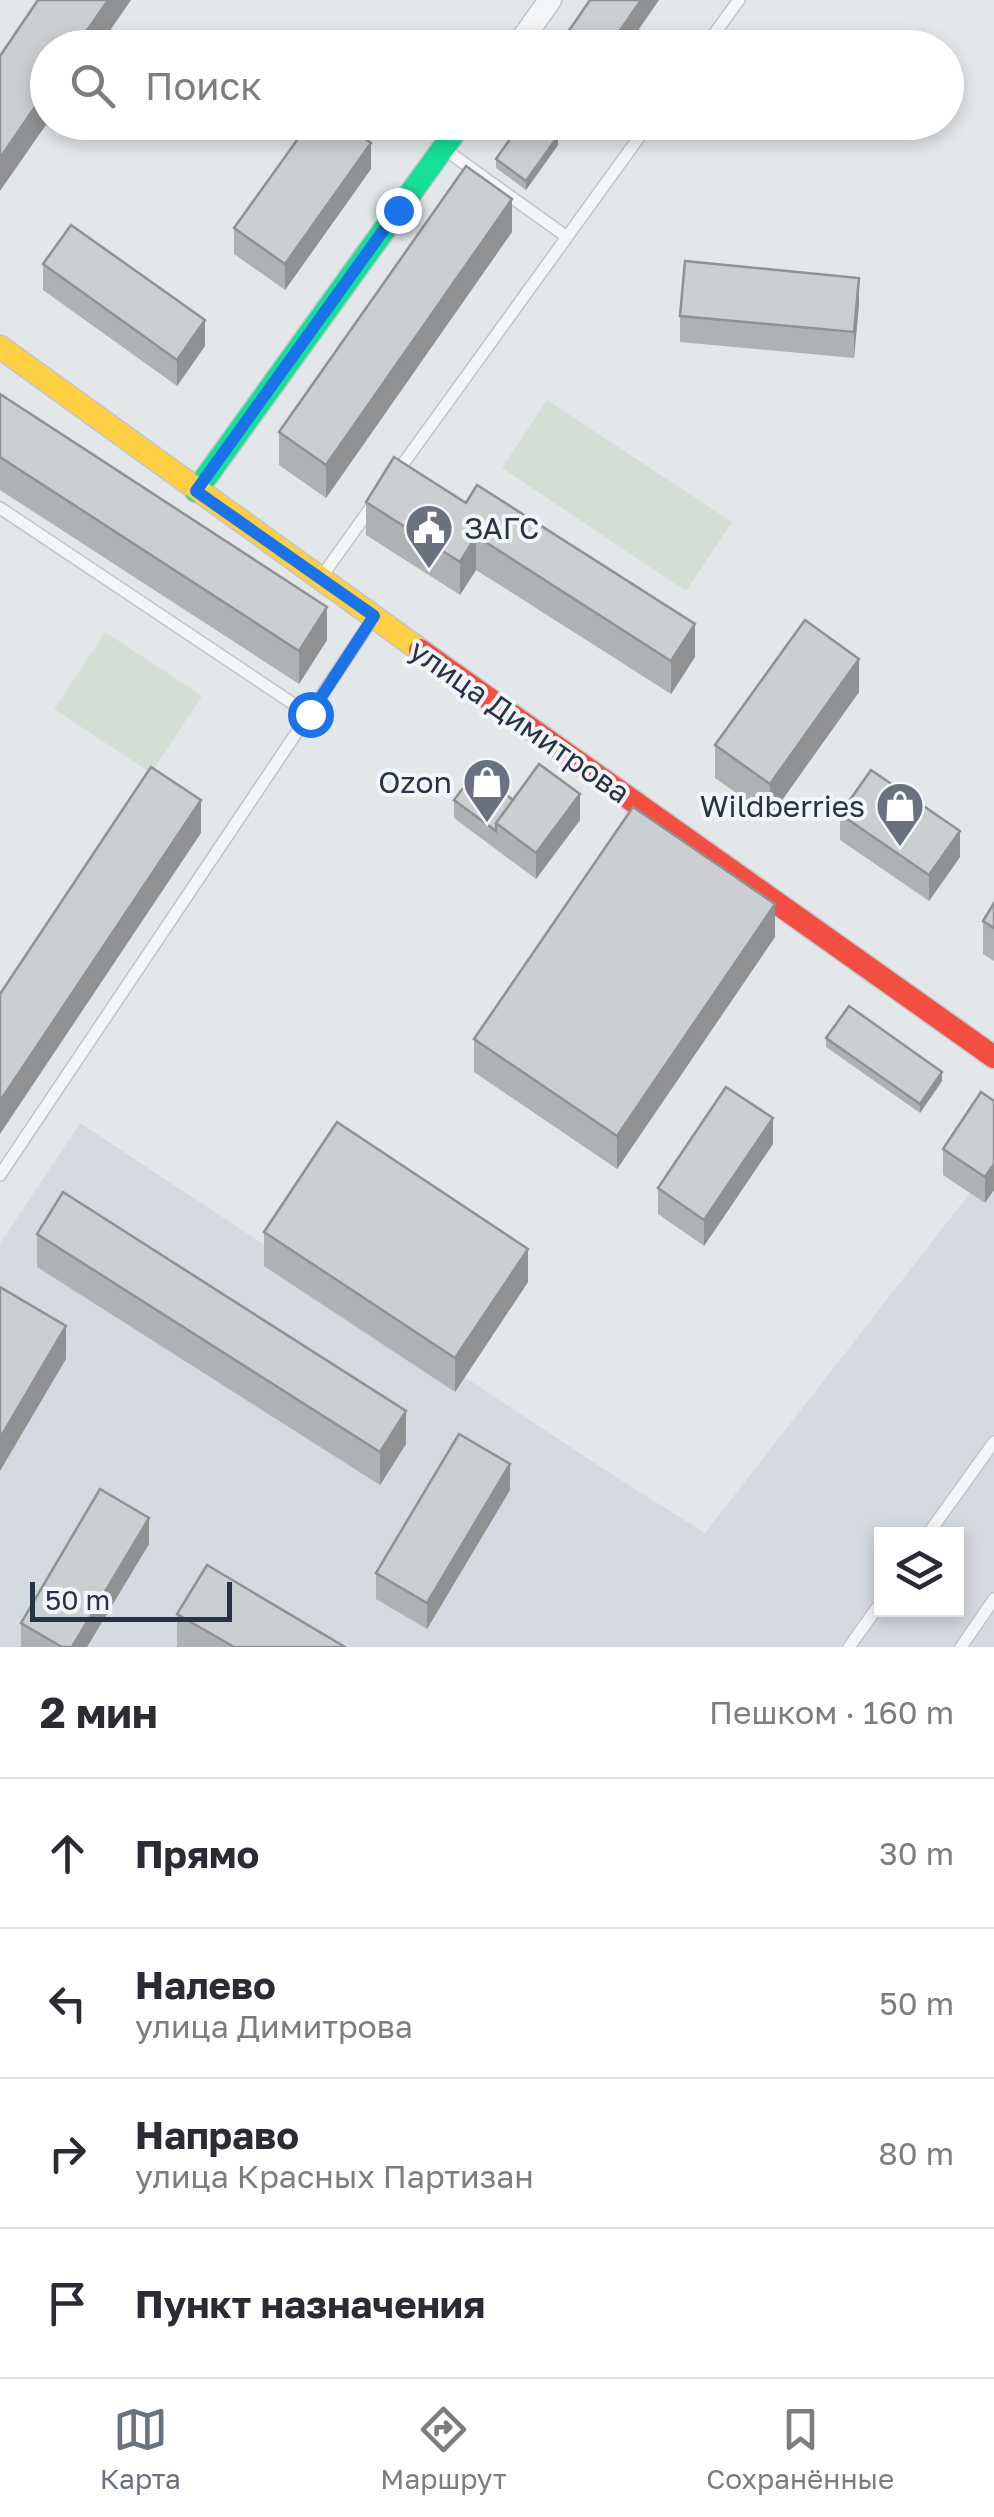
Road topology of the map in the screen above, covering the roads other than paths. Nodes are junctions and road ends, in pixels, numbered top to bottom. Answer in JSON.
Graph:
{"nodes":[{"id":1,"x":550,"y":0,"type":"edge"},
{"id":2,"x":739,"y":0,"type":"edge"},
{"id":3,"x":529,"y":30,"type":"edge"},
{"id":4,"x":717,"y":30,"type":"edge"},
{"id":5,"x":449,"y":140,"type":"edge"},
{"id":6,"x":637,"y":140,"type":"edge"},
{"id":7,"x":443,"y":148,"type":"junction"},
{"id":8,"x":567,"y":237,"type":"junction"},
{"id":9,"x":0,"y":347,"type":"edge"},
{"id":10,"x":387,"y":486,"type":"edge"},
{"id":11,"x":196,"y":491,"type":"junction"},
{"id":12,"x":376,"y":502,"type":"edge"},
{"id":13,"x":0,"y":508,"type":"edge"},
{"id":14,"x":319,"y":580,"type":"junction"},
{"id":15,"x":374,"y":616,"type":"junction"},
{"id":16,"x":310,"y":714,"type":"junction"},
{"id":17,"x":994,"y":1057,"type":"edge"},
{"id":18,"x":0,"y":1175,"type":"edge"},
{"id":19,"x":994,"y":1442,"type":"edge"},
{"id":20,"x":933,"y":1527,"type":"edge"},
{"id":21,"x":994,"y":1598,"type":"edge"},
{"id":22,"x":874,"y":1612,"type":"edge"},
{"id":23,"x":848,"y":1647,"type":"edge"},
{"id":24,"x":961,"y":1647,"type":"edge"}],
"edges":[{"from":1,"to":3,"type":"street"},
{"from":2,"to":4,"type":"lane"},
{"from":5,"to":7,"type":"street"},
{"from":6,"to":8,"type":"lane"},
{"from":7,"to":8,"type":"lane"},
{"from":7,"to":11,"type":"street"},
{"from":8,"to":10,"type":"lane"},
{"from":9,"to":11,"type":"street","name":"улица Димитрова"},
{"from":11,"to":14,"type":"street","name":"улица Димитрова"},
{"from":12,"to":14,"type":"lane"},
{"from":13,"to":16,"type":"lane"},
{"from":14,"to":15,"type":"street","name":"улица Димитрова"},
{"from":15,"to":16,"type":"lane"},
{"from":15,"to":17,"type":"street","name":"улица Димитрова"},
{"from":16,"to":18,"type":"lane"},
{"from":19,"to":20,"type":"lane"},
{"from":21,"to":24,"type":"lane"},
{"from":22,"to":23,"type":"lane"}]}
